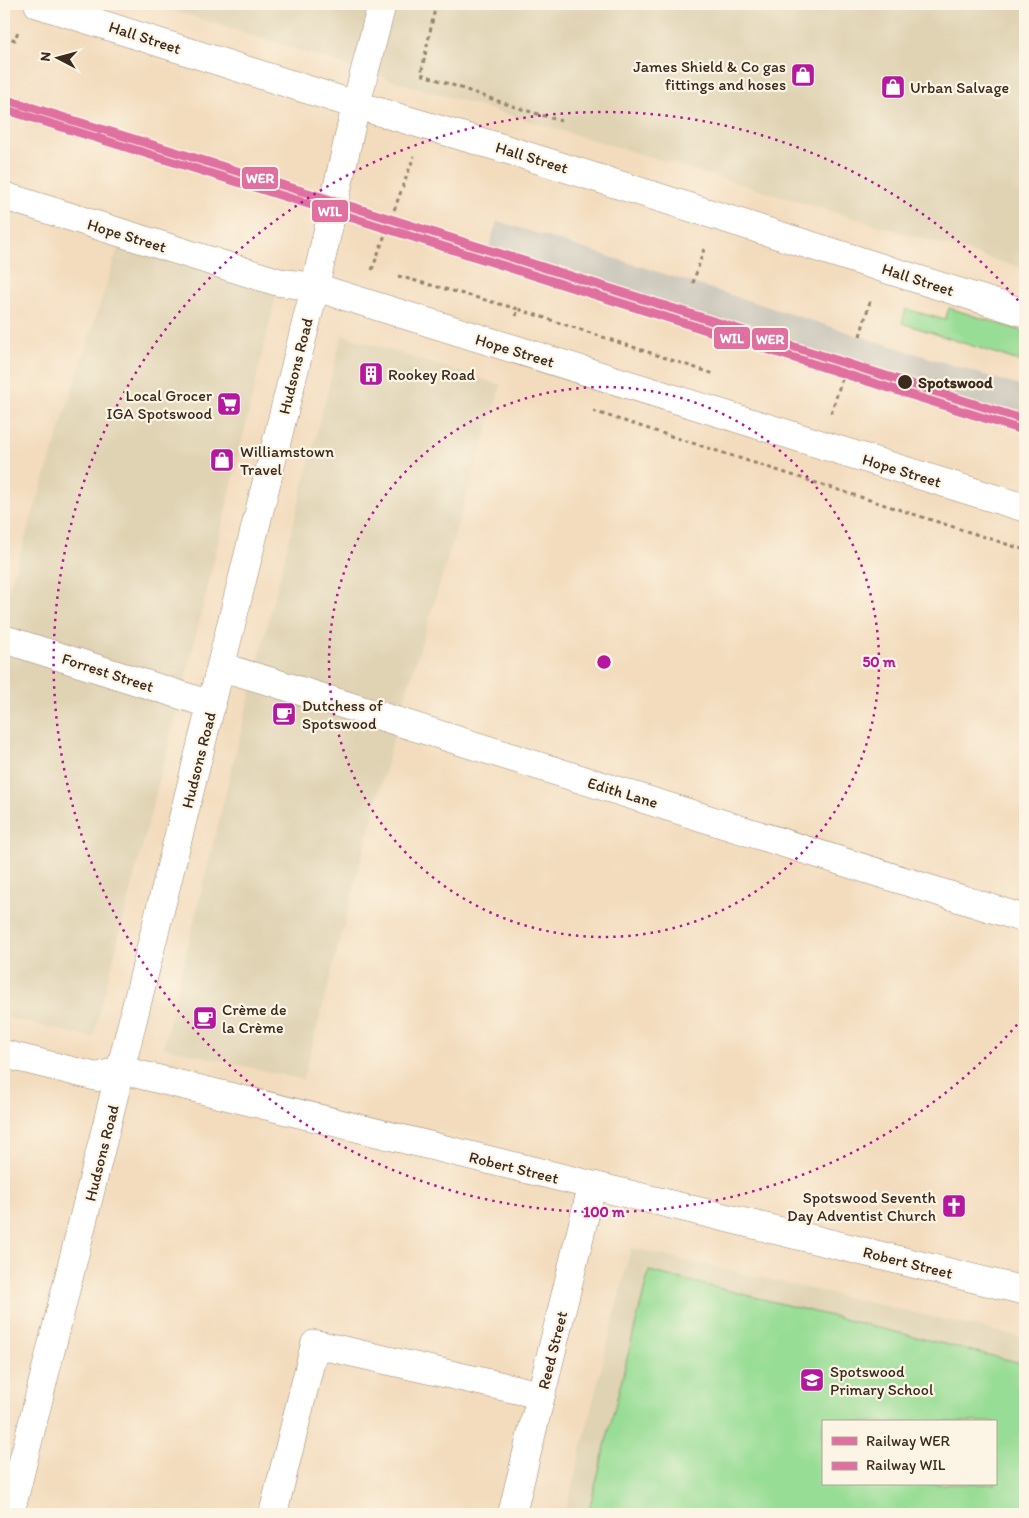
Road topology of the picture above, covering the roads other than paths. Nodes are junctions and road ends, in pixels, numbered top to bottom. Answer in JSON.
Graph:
{"nodes":[{"id":1,"x":38,"y":4,"type":"edge"},
{"id":2,"x":382,"y":4,"type":"edge"},
{"id":3,"x":356,"y":105,"type":"junction"},
{"id":4,"x":4,"y":196,"type":"edge"},
{"id":5,"x":315,"y":287,"type":"junction"},
{"id":6,"x":1025,"y":313,"type":"edge"},
{"id":7,"x":1025,"y":508,"type":"edge"},
{"id":8,"x":4,"y":638,"type":"edge"},
{"id":9,"x":221,"y":667,"type":"junction"},
{"id":10,"x":212,"y":705,"type":"junction"},
{"id":11,"x":1025,"y":919,"type":"edge"},
{"id":12,"x":4,"y":1054,"type":"edge"},
{"id":13,"x":121,"y":1070,"type":"junction"},
{"id":14,"x":592,"y":1186,"type":"junction"},
{"id":15,"x":1025,"y":1291,"type":"edge"},
{"id":16,"x":541,"y":1396,"type":"junction"},
{"id":17,"x":10,"y":1514,"type":"edge"},
{"id":18,"x":273,"y":1514,"type":"edge"},
{"id":19,"x":512,"y":1514,"type":"edge"}],
"edges":[{"from":1,"to":3,"type":"street","name":"Hall Street"},
{"from":2,"to":3,"type":"street","name":"Hudsons Road"},
{"from":3,"to":5,"type":"street","name":"Hudsons Road"},
{"from":3,"to":6,"type":"street","name":"Hall Street"},
{"from":4,"to":5,"type":"street","name":"Hope Street"},
{"from":5,"to":7,"type":"street","name":"Hope Street"},
{"from":5,"to":9,"type":"street","name":"Hudsons Road"},
{"from":8,"to":10,"type":"street","name":"Forrest Street"},
{"from":9,"to":10,"type":"street","name":"Hudsons Road"},
{"from":9,"to":11,"type":"street","name":"Edith Lane"},
{"from":10,"to":13,"type":"street","name":"Hudsons Road"},
{"from":12,"to":13,"type":"street"},
{"from":13,"to":14,"type":"street","name":"Robert Street"},
{"from":13,"to":17,"type":"street","name":"Hudsons Road"},
{"from":14,"to":15,"type":"street","name":"Robert Street"},
{"from":14,"to":16,"type":"street","name":"Reed Street"},
{"from":16,"to":18,"type":"street"},
{"from":16,"to":19,"type":"street","name":"Reed Street"}]}
